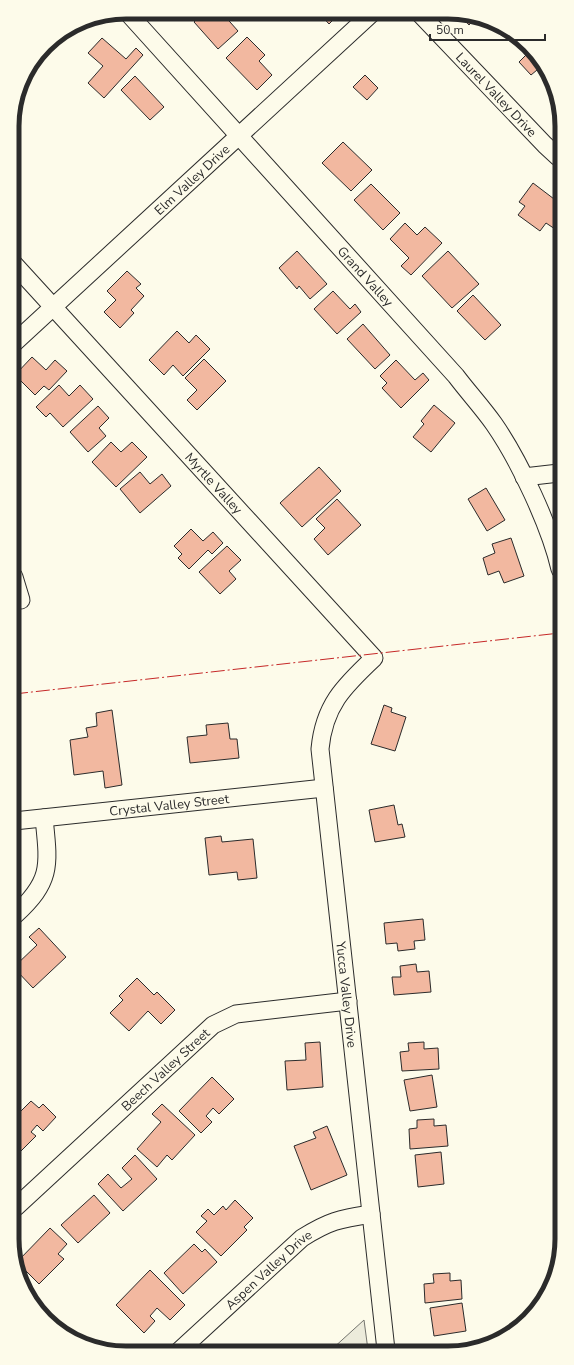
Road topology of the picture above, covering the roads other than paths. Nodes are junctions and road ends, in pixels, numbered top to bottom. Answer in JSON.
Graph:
{"nodes":[{"id":1,"x":133,"y":19,"type":"edge"},
{"id":2,"x":366,"y":19,"type":"edge"},
{"id":3,"x":425,"y":19,"type":"edge"},
{"id":4,"x":240,"y":135,"type":"junction"},
{"id":5,"x":555,"y":154,"type":"edge"},
{"id":6,"x":19,"y":270,"type":"edge"},
{"id":7,"x":53,"y":307,"type":"junction"},
{"id":8,"x":19,"y":338,"type":"edge"},
{"id":9,"x":555,"y":473,"type":"edge"},
{"id":10,"x":524,"y":477,"type":"junction"},
{"id":11,"x":555,"y":552,"type":"edge"},
{"id":12,"x":19,"y":593,"type":"edge"},
{"id":13,"x":21,"y":600,"type":"dead end"},
{"id":14,"x":374,"y":658,"type":"joint"},
{"id":15,"x":324,"y":788,"type":"junction"},
{"id":16,"x":44,"y":818,"type":"junction"},
{"id":17,"x":19,"y":820,"type":"edge"},
{"id":18,"x":19,"y":911,"type":"edge"},
{"id":19,"x":348,"y":1001,"type":"junction"},
{"id":20,"x":19,"y":1204,"type":"edge"},
{"id":21,"x":371,"y":1214,"type":"junction"},
{"id":22,"x":183,"y":1346,"type":"edge"},
{"id":23,"x":386,"y":1346,"type":"edge"}],
"edges":[{"from":1,"to":4,"type":"street","name":"Grand Valley"},
{"from":2,"to":4,"type":"street","name":"Elm Valley Drive"},
{"from":3,"to":5,"type":"street","name":"Laurel Valley Drive"},
{"from":4,"to":7,"type":"street","name":"Elm Valley Drive"},
{"from":4,"to":10,"type":"street","name":"Grand Valley"},
{"from":6,"to":7,"type":"street","name":"Myrtle Valley"},
{"from":7,"to":8,"type":"street","name":"Elm Valley Drive"},
{"from":7,"to":14,"type":"street","name":"Myrtle Valley"},
{"from":9,"to":10,"type":"street"},
{"from":10,"to":11,"type":"street","name":"Grand Valley"},
{"from":12,"to":13,"type":"street"},
{"from":14,"to":15,"type":"street","name":"Yucca Valley Drive"},
{"from":15,"to":16,"type":"street","name":"Crystal Valley Street"},
{"from":15,"to":19,"type":"street","name":"Yucca Valley Drive"},
{"from":16,"to":17,"type":"street","name":"Crystal Valley Street"},
{"from":16,"to":18,"type":"street"},
{"from":19,"to":20,"type":"street","name":"Beech Valley Street"},
{"from":19,"to":21,"type":"street","name":"Yucca Valley Drive"},
{"from":21,"to":22,"type":"street","name":"Aspen Valley Drive"},
{"from":21,"to":23,"type":"street","name":"Yucca Valley Drive"}]}
